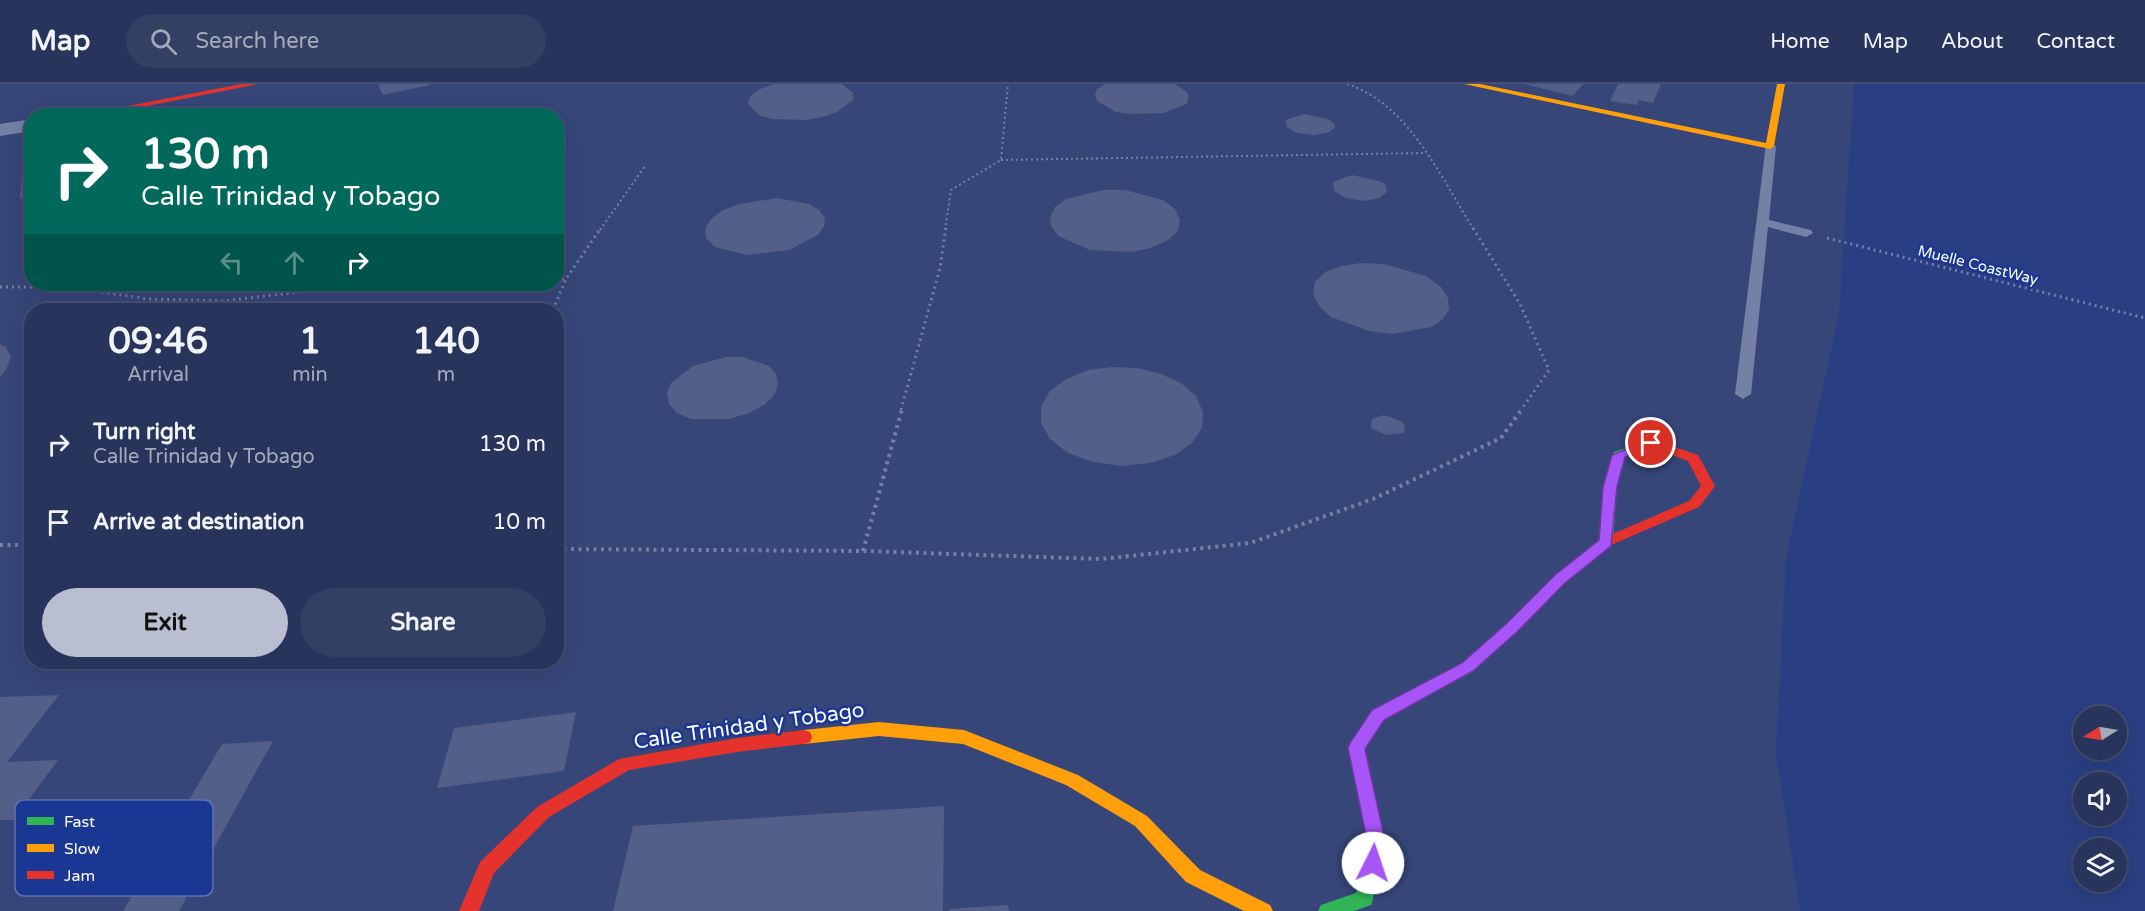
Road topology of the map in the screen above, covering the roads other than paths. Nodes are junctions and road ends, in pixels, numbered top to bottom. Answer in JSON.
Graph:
{"nodes":[{"id":1,"x":254,"y":84,"type":"edge"},
{"id":2,"x":1468,"y":84,"type":"edge"},
{"id":3,"x":1781,"y":84,"type":"edge"},
{"id":4,"x":124,"y":108,"type":"edge"},
{"id":5,"x":24,"y":126,"type":"edge"},
{"id":6,"x":0,"y":130,"type":"edge"},
{"id":7,"x":1770,"y":146,"type":"junction"},
{"id":8,"x":1762,"y":222,"type":"junction"},
{"id":9,"x":1806,"y":232,"type":"road end"},
{"id":10,"x":1743,"y":394,"type":"dead end"},
{"id":11,"x":1606,"y":542,"type":"junction"},
{"id":12,"x":469,"y":911,"type":"edge"},
{"id":13,"x":1263,"y":911,"type":"edge"},
{"id":14,"x":1328,"y":911,"type":"edge"}],
"edges":[{"from":1,"to":4,"type":"street"},
{"from":2,"to":7,"type":"street"},
{"from":3,"to":7,"type":"street"},
{"from":5,"to":6,"type":"street"},
{"from":7,"to":8,"type":"lane"},
{"from":8,"to":9,"type":"lane"},
{"from":8,"to":10,"type":"lane"},
{"from":11,"to":11,"type":"street"},
{"from":11,"to":14,"type":"street"},
{"from":12,"to":13,"type":"street","name":"Calle Trinidad y Tobago"}]}
